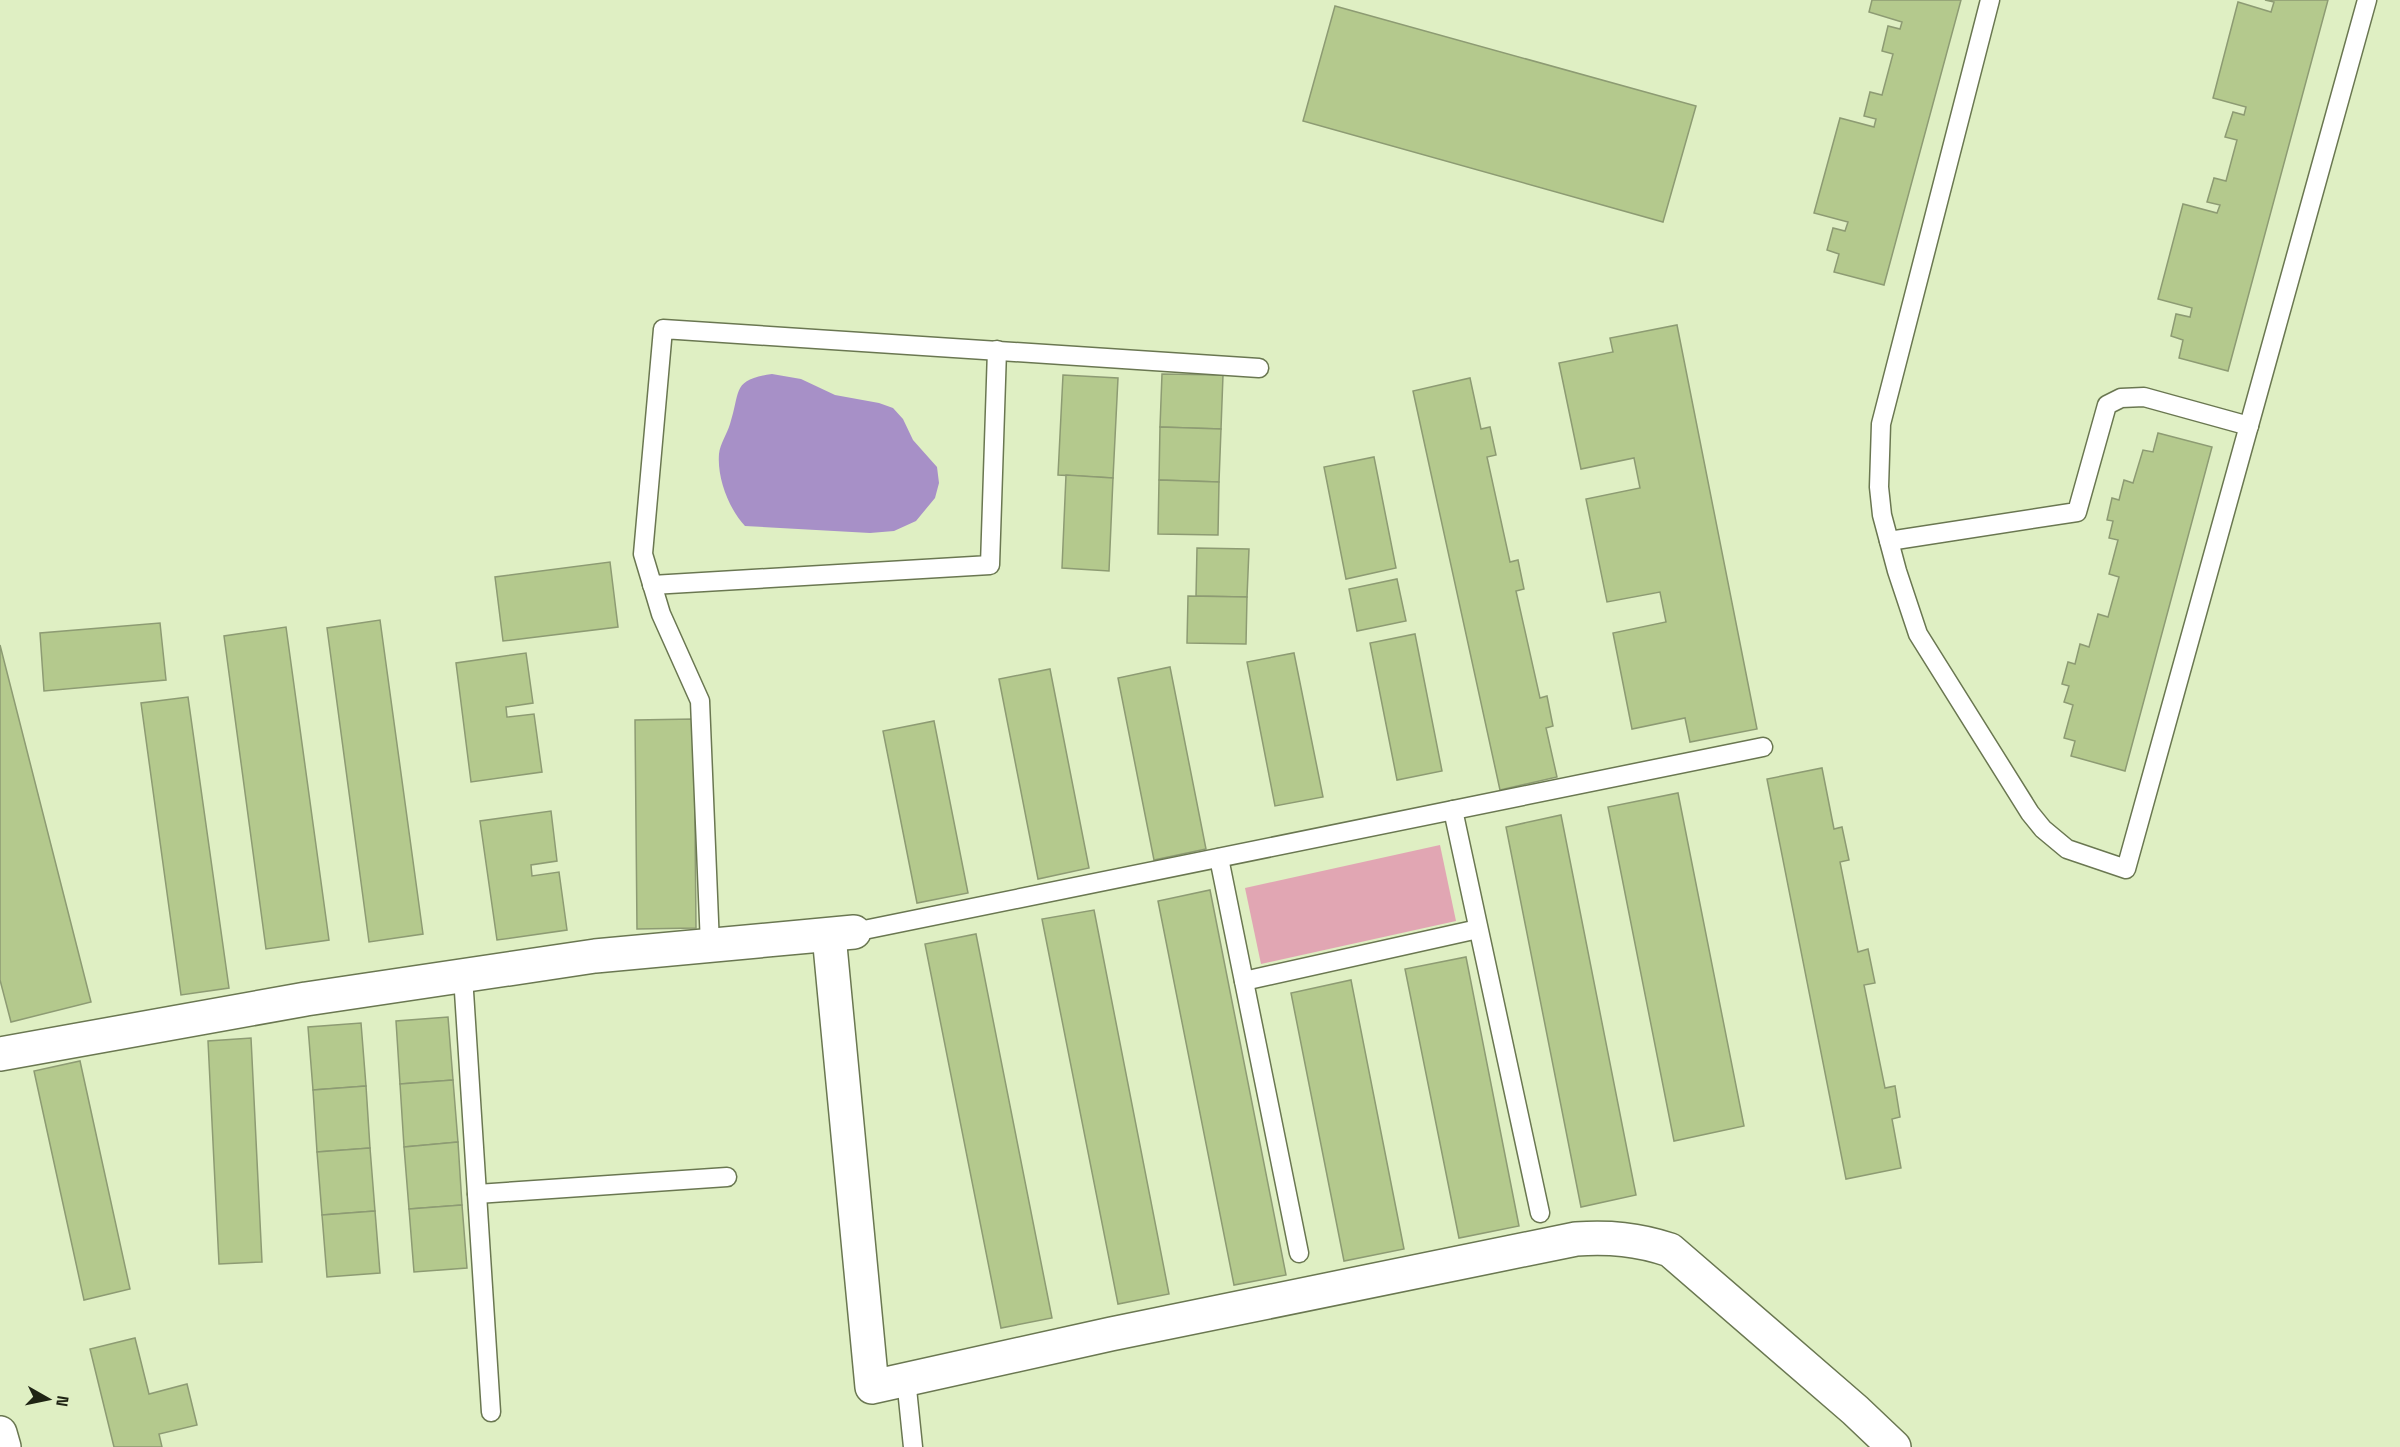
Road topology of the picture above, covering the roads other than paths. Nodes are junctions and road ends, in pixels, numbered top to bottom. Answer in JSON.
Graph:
{"nodes":[{"id":1,"x":1990,"y":0,"type":"edge"},
{"id":2,"x":2367,"y":0,"type":"edge"},
{"id":3,"x":997,"y":350,"type":"junction"},
{"id":4,"x":1259,"y":368,"type":"dead end"},
{"id":5,"x":2249,"y":426,"type":"junction"},
{"id":6,"x":1889,"y":541,"type":"junction"},
{"id":7,"x":652,"y":585,"type":"junction"},
{"id":8,"x":1762,"y":747,"type":"dead end"},
{"id":9,"x":1453,"y":810,"type":"junction"},
{"id":10,"x":1219,"y":858,"type":"junction"},
{"id":11,"x":1478,"y":929,"type":"junction"},
{"id":12,"x":842,"y":933,"type":"junction"},
{"id":13,"x":710,"y":945,"type":"junction"},
{"id":14,"x":463,"y":976,"type":"junction"},
{"id":15,"x":1244,"y":981,"type":"junction"},
{"id":16,"x":0,"y":1054,"type":"edge"},
{"id":17,"x":728,"y":1177,"type":"dead end"},
{"id":18,"x":477,"y":1194,"type":"junction"},
{"id":19,"x":1540,"y":1213,"type":"dead end"},
{"id":20,"x":1299,"y":1253,"type":"dead end"},
{"id":21,"x":906,"y":1379,"type":"junction"},
{"id":22,"x":491,"y":1412,"type":"dead end"},
{"id":23,"x":0,"y":1432,"type":"edge"},
{"id":24,"x":4,"y":1447,"type":"edge"},
{"id":25,"x":913,"y":1447,"type":"edge"},
{"id":26,"x":1894,"y":1447,"type":"edge"}],
"edges":[{"from":1,"to":6,"type":"lane"},
{"from":2,"to":5,"type":"lane"},
{"from":3,"to":4,"type":"lane"},
{"from":3,"to":7,"type":"lane"},
{"from":3,"to":7,"type":"lane"},
{"from":5,"to":6,"type":"lane"},
{"from":5,"to":6,"type":"lane"},
{"from":7,"to":13,"type":"lane"},
{"from":8,"to":9,"type":"lane"},
{"from":9,"to":10,"type":"lane"},
{"from":9,"to":11,"type":"lane"},
{"from":10,"to":12,"type":"lane"},
{"from":10,"to":15,"type":"lane"},
{"from":11,"to":15,"type":"lane"},
{"from":11,"to":19,"type":"lane"},
{"from":12,"to":13,"type":"street"},
{"from":12,"to":21,"type":"street"},
{"from":13,"to":14,"type":"street"},
{"from":14,"to":16,"type":"street"},
{"from":14,"to":18,"type":"lane"},
{"from":15,"to":20,"type":"lane"},
{"from":17,"to":18,"type":"lane"},
{"from":18,"to":22,"type":"lane"},
{"from":21,"to":25,"type":"lane"},
{"from":21,"to":26,"type":"street"},
{"from":23,"to":24,"type":"street"}]}
